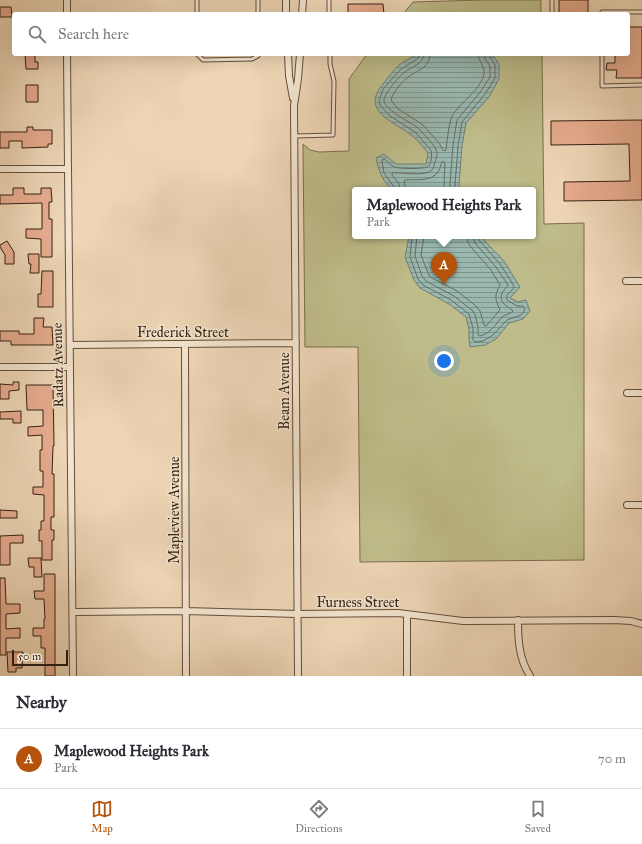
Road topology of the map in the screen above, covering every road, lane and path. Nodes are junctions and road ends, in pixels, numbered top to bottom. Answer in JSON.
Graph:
{"nodes":[{"id":1,"x":67,"y":0,"type":"edge"},
{"id":2,"x":197,"y":0,"type":"edge"},
{"id":3,"x":258,"y":0,"type":"edge"},
{"id":4,"x":286,"y":0,"type":"edge"},
{"id":5,"x":303,"y":0,"type":"edge"},
{"id":6,"x":329,"y":0,"type":"edge"},
{"id":7,"x":552,"y":0,"type":"edge"},
{"id":8,"x":67,"y":12,"type":"edge"},
{"id":9,"x":197,"y":12,"type":"edge"},
{"id":10,"x":258,"y":12,"type":"edge"},
{"id":11,"x":286,"y":12,"type":"edge"},
{"id":12,"x":302,"y":12,"type":"edge"},
{"id":13,"x":329,"y":12,"type":"edge"},
{"id":14,"x":552,"y":12,"type":"edge"},
{"id":15,"x":602,"y":12,"type":"edge"},
{"id":16,"x":630,"y":12,"type":"edge"},
{"id":17,"x":630,"y":12,"type":"edge"},
{"id":18,"x":642,"y":12,"type":"edge"},
{"id":19,"x":67,"y":56,"type":"edge"},
{"id":20,"x":198,"y":56,"type":"edge"},
{"id":21,"x":258,"y":56,"type":"edge"},
{"id":22,"x":288,"y":56,"type":"edge"},
{"id":23,"x":300,"y":56,"type":"edge"},
{"id":24,"x":330,"y":56,"type":"edge"},
{"id":25,"x":602,"y":56,"type":"edge"},
{"id":26,"x":642,"y":85,"type":"edge"},
{"id":27,"x":294,"y":106,"type":"junction"},
{"id":28,"x":294,"y":136,"type":"junction"},
{"id":29,"x":68,"y":169,"type":"junction"},
{"id":30,"x":0,"y":170,"type":"edge"},
{"id":31,"x":626,"y":281,"type":"dead end"},
{"id":32,"x":642,"y":281,"type":"edge"},
{"id":33,"x":296,"y":343,"type":"junction"},
{"id":34,"x":185,"y":344,"type":"junction"},
{"id":35,"x":70,"y":345,"type":"junction"},
{"id":36,"x":0,"y":367,"type":"edge"},
{"id":37,"x":70,"y":367,"type":"junction"},
{"id":38,"x":627,"y":393,"type":"dead end"},
{"id":39,"x":642,"y":393,"type":"edge"},
{"id":40,"x":642,"y":505,"type":"edge"},
{"id":41,"x":627,"y":506,"type":"dead end"},
{"id":42,"x":186,"y":611,"type":"junction"},
{"id":43,"x":73,"y":612,"type":"junction"},
{"id":44,"x":297,"y":614,"type":"junction"},
{"id":45,"x":407,"y":614,"type":"junction"},
{"id":46,"x":518,"y":620,"type":"junction"},
{"id":47,"x":642,"y":624,"type":"edge"},
{"id":48,"x":73,"y":676,"type":"edge"},
{"id":49,"x":186,"y":676,"type":"edge"},
{"id":50,"x":298,"y":676,"type":"edge"},
{"id":51,"x":408,"y":676,"type":"edge"},
{"id":52,"x":530,"y":676,"type":"edge"}],
"edges":[{"from":1,"to":8,"type":"street"},
{"from":2,"to":9,"type":"lane"},
{"from":3,"to":10,"type":"lane"},
{"from":4,"to":11,"type":"street"},
{"from":5,"to":12,"type":"street"},
{"from":6,"to":13,"type":"lane"},
{"from":7,"to":14,"type":"lane"},
{"from":15,"to":16,"type":"lane"},
{"from":17,"to":18,"type":"lane"},
{"from":19,"to":29,"type":"street","name":"Radatz Avenue"},
{"from":20,"to":21,"type":"lane"},
{"from":22,"to":27,"type":"street","name":"Beam Avenue"},
{"from":23,"to":27,"type":"street","name":"Beam Avenue"},
{"from":24,"to":28,"type":"lane"},
{"from":25,"to":26,"type":"lane"},
{"from":27,"to":28,"type":"street","name":"Beam Avenue"},
{"from":28,"to":33,"type":"street","name":"Beam Avenue"},
{"from":29,"to":30,"type":"street"},
{"from":29,"to":35,"type":"street","name":"Radatz Avenue"},
{"from":31,"to":32,"type":"street"},
{"from":33,"to":34,"type":"street","name":"Frederick Street"},
{"from":33,"to":44,"type":"street","name":"Beam Avenue"},
{"from":34,"to":35,"type":"street","name":"Frederick Street"},
{"from":34,"to":42,"type":"street","name":"Mapleview Avenue"},
{"from":35,"to":37,"type":"street","name":"Radatz Avenue"},
{"from":36,"to":37,"type":"street"},
{"from":37,"to":43,"type":"street","name":"Radatz Avenue"},
{"from":38,"to":39,"type":"street"},
{"from":40,"to":41,"type":"street"},
{"from":42,"to":43,"type":"street","name":"Furness Street"},
{"from":42,"to":44,"type":"street","name":"Furness Street"},
{"from":42,"to":49,"type":"street","name":"Mapleview Avenue"},
{"from":43,"to":48,"type":"street","name":"Radatz Avenue"},
{"from":44,"to":45,"type":"street","name":"Furness Street"},
{"from":44,"to":50,"type":"street","name":"Beam Avenue"},
{"from":45,"to":46,"type":"street","name":"Furness Street"},
{"from":45,"to":51,"type":"street"},
{"from":46,"to":47,"type":"street","name":"Furness Street"},
{"from":46,"to":52,"type":"street"}]}
